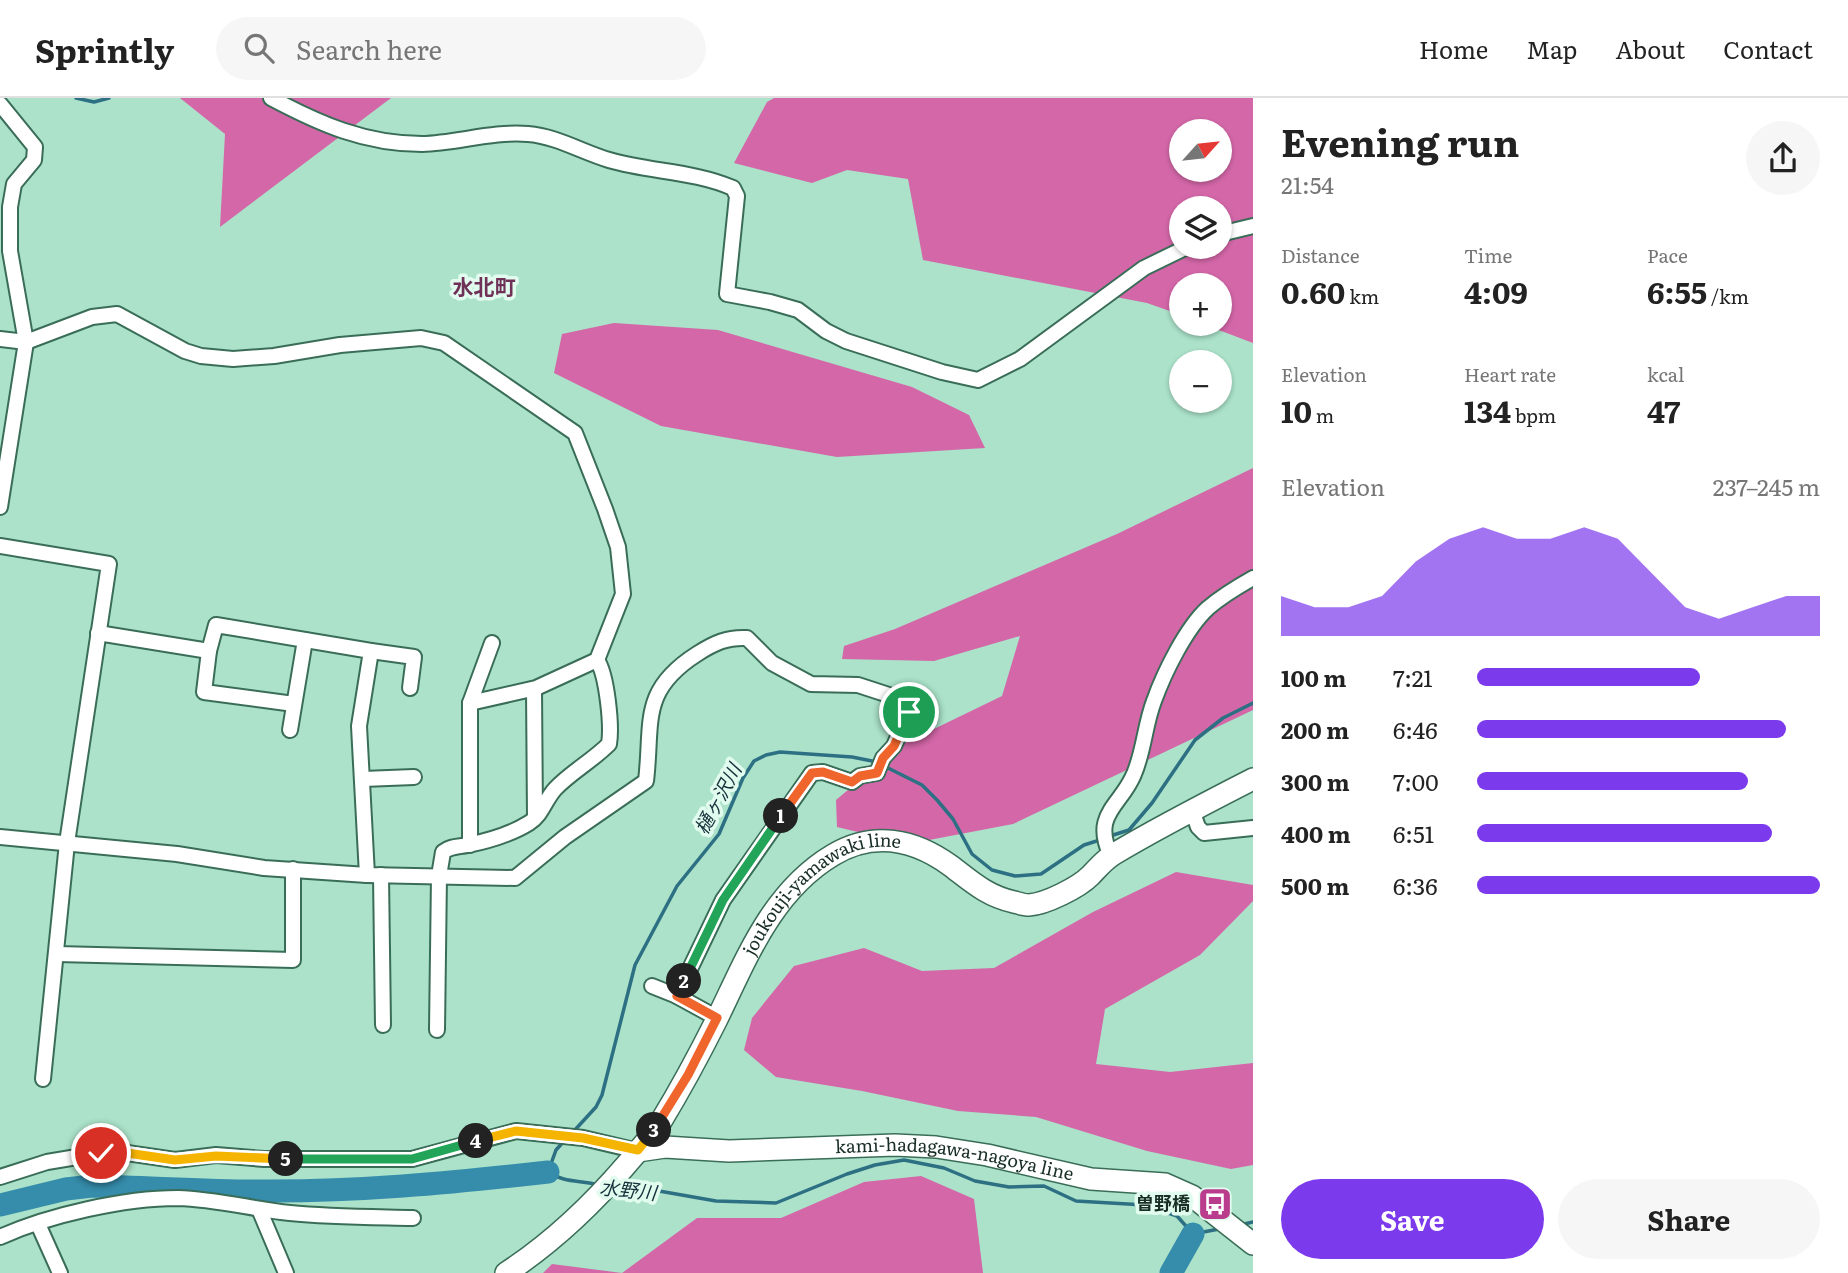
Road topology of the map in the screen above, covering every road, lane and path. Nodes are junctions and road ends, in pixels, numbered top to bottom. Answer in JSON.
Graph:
{"nodes":[{"id":1,"x":271,"y":98,"type":"edge"},
{"id":2,"x":0,"y":104,"type":"edge"},
{"id":3,"x":1253,"y":226,"type":"edge"},
{"id":4,"x":1232,"y":231,"type":"edge"},
{"id":5,"x":1169,"y":256,"type":"edge"},
{"id":6,"x":0,"y":340,"type":"edge"},
{"id":7,"x":26,"y":342,"type":"junction"},
{"id":8,"x":3,"y":476,"type":"edge"},
{"id":9,"x":0,"y":507,"type":"edge"},
{"id":10,"x":0,"y":545,"type":"edge"},
{"id":11,"x":1253,"y":578,"type":"edge"},
{"id":12,"x":98,"y":634,"type":"junction"},
{"id":13,"x":305,"y":640,"type":"junction"},
{"id":14,"x":492,"y":643,"type":"dead end"},
{"id":15,"x":209,"y":651,"type":"junction"},
{"id":16,"x":371,"y":651,"type":"junction"},
{"id":17,"x":597,"y":660,"type":"junction"},
{"id":18,"x":410,"y":688,"type":"dead end"},
{"id":19,"x":534,"y":688,"type":"junction"},
{"id":20,"x":470,"y":703,"type":"junction"},
{"id":21,"x":294,"y":704,"type":"junction"},
{"id":22,"x":290,"y":730,"type":"dead end"},
{"id":23,"x":414,"y":777,"type":"dead end"},
{"id":24,"x":363,"y":779,"type":"junction"},
{"id":25,"x":1253,"y":779,"type":"edge"},
{"id":26,"x":1192,"y":810,"type":"junction"},
{"id":27,"x":535,"y":818,"type":"junction"},
{"id":28,"x":1253,"y":828,"type":"edge"},
{"id":29,"x":0,"y":837,"type":"edge"},
{"id":30,"x":67,"y":843,"type":"junction"},
{"id":31,"x":470,"y":845,"type":"junction"},
{"id":32,"x":1108,"y":851,"type":"junction"},
{"id":33,"x":293,"y":869,"type":"junction"},
{"id":34,"x":374,"y":875,"type":"junction"},
{"id":35,"x":439,"y":876,"type":"junction"},
{"id":36,"x":57,"y":954,"type":"junction"},
{"id":37,"x":652,"y":986,"type":"dead end"},
{"id":38,"x":677,"y":996,"type":"junction"},
{"id":39,"x":717,"y":1018,"type":"junction"},
{"id":40,"x":383,"y":1025,"type":"dead end"},
{"id":41,"x":438,"y":1030,"type":"dead end"},
{"id":42,"x":43,"y":1079,"type":"dead end"},
{"id":43,"x":638,"y":1150,"type":"junction"},
{"id":44,"x":0,"y":1177,"type":"edge"},
{"id":45,"x":259,"y":1209,"type":"junction"},
{"id":46,"x":413,"y":1218,"type":"dead end"},
{"id":47,"x":38,"y":1224,"type":"junction"},
{"id":48,"x":0,"y":1237,"type":"edge"},
{"id":49,"x":1249,"y":1240,"type":"edge"},
{"id":50,"x":60,"y":1273,"type":"edge"},
{"id":51,"x":286,"y":1273,"type":"edge"},
{"id":52,"x":506,"y":1273,"type":"edge"}],
"edges":[{"from":1,"to":5,"type":"street"},
{"from":2,"to":7,"type":"street"},
{"from":3,"to":4,"type":"street"},
{"from":6,"to":7,"type":"street"},
{"from":7,"to":8,"type":"street"},
{"from":7,"to":17,"type":"street"},
{"from":8,"to":9,"type":"street"},
{"from":10,"to":12,"type":"street"},
{"from":11,"to":32,"type":"street"},
{"from":12,"to":15,"type":"street"},
{"from":12,"to":30,"type":"street"},
{"from":13,"to":15,"type":"street"},
{"from":13,"to":16,"type":"street"},
{"from":13,"to":21,"type":"street"},
{"from":14,"to":20,"type":"street"},
{"from":15,"to":21,"type":"street"},
{"from":16,"to":18,"type":"street"},
{"from":16,"to":24,"type":"street"},
{"from":17,"to":19,"type":"street"},
{"from":17,"to":27,"type":"street"},
{"from":19,"to":20,"type":"street"},
{"from":19,"to":27,"type":"street"},
{"from":20,"to":31,"type":"street"},
{"from":21,"to":22,"type":"street"},
{"from":23,"to":24,"type":"street"},
{"from":24,"to":34,"type":"street"},
{"from":25,"to":26,"type":"main road","name":"joukouji-yamawaki line"},
{"from":26,"to":28,"type":"street"},
{"from":26,"to":32,"type":"main road","name":"joukouji-yamawaki line"},
{"from":27,"to":31,"type":"street"},
{"from":29,"to":30,"type":"street"},
{"from":30,"to":33,"type":"street"},
{"from":30,"to":36,"type":"street"},
{"from":31,"to":35,"type":"street"},
{"from":32,"to":39,"type":"main road","name":"joukouji-yamawaki line"},
{"from":33,"to":34,"type":"street"},
{"from":33,"to":36,"type":"street"},
{"from":34,"to":35,"type":"street"},
{"from":34,"to":40,"type":"street"},
{"from":35,"to":38,"type":"street"},
{"from":35,"to":41,"type":"street"},
{"from":36,"to":42,"type":"street"},
{"from":37,"to":38,"type":"street"},
{"from":38,"to":39,"type":"street"},
{"from":39,"to":43,"type":"main road","name":"joukouji-yamawaki line"},
{"from":43,"to":44,"type":"street"},
{"from":43,"to":49,"type":"main road","name":"kami-hadagawa-nagoya line"},
{"from":43,"to":52,"type":"main road","name":"joukouji-yamawaki line"},
{"from":45,"to":46,"type":"street"},
{"from":45,"to":47,"type":"street"},
{"from":45,"to":51,"type":"street"},
{"from":47,"to":48,"type":"street"},
{"from":47,"to":50,"type":"street"}]}
